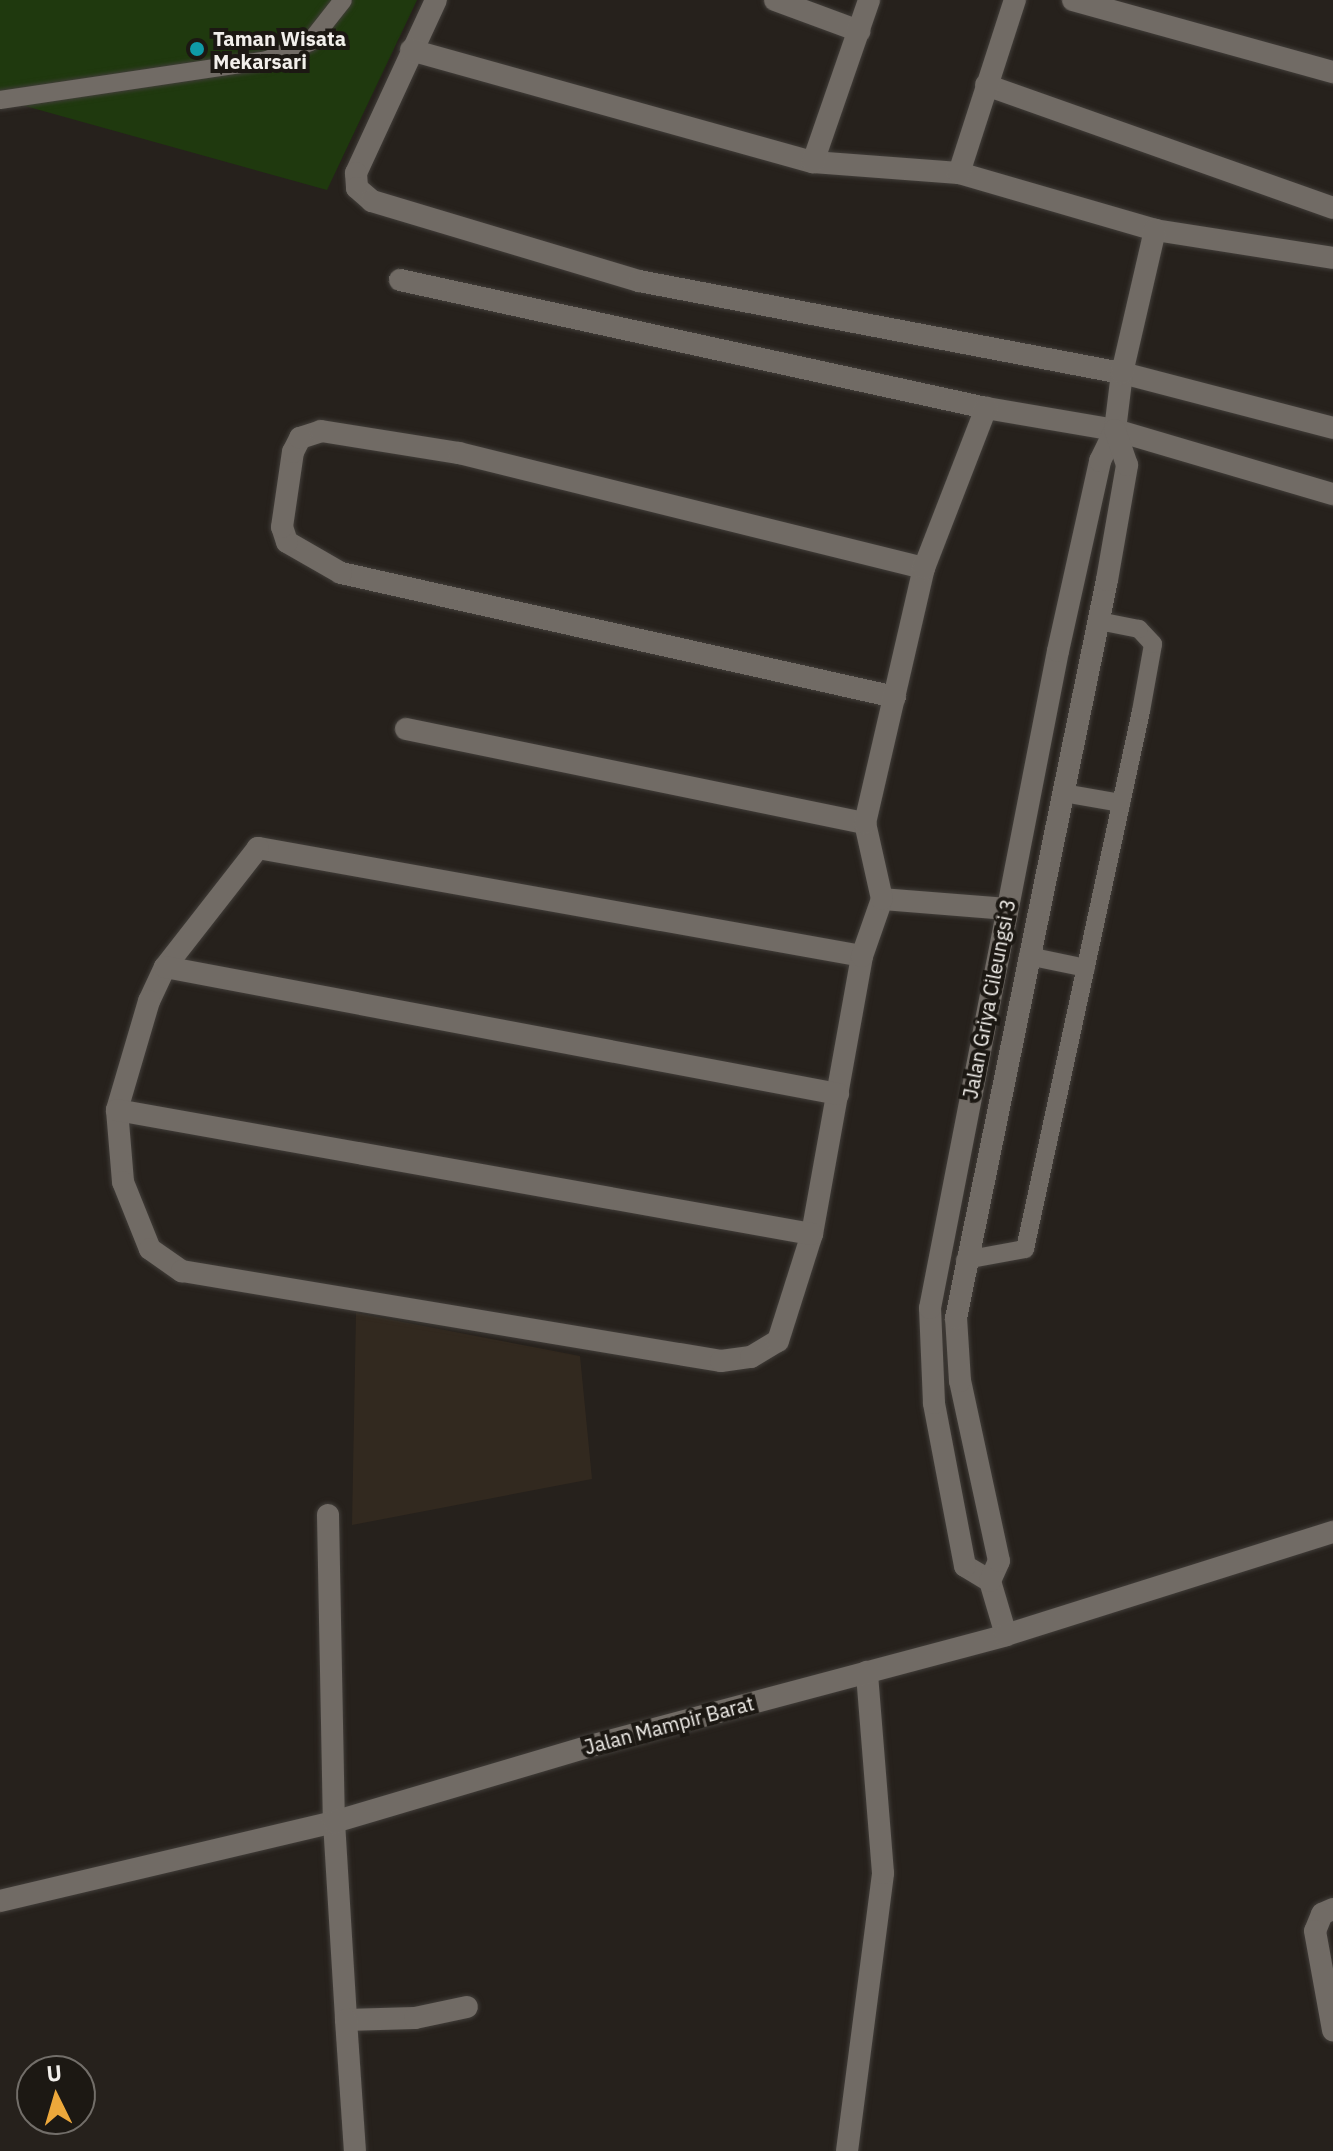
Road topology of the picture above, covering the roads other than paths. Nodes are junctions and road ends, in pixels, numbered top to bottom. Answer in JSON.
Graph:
{"nodes":[{"id":1,"x":343,"y":0,"type":"edge"},
{"id":2,"x":436,"y":0,"type":"edge"},
{"id":3,"x":775,"y":0,"type":"edge"},
{"id":4,"x":869,"y":0,"type":"edge"},
{"id":5,"x":1015,"y":0,"type":"edge"},
{"id":6,"x":1073,"y":0,"type":"edge"},
{"id":7,"x":859,"y":31,"type":"junction"},
{"id":8,"x":411,"y":50,"type":"junction"},
{"id":9,"x":1333,"y":72,"type":"edge"},
{"id":10,"x":986,"y":85,"type":"junction"},
{"id":11,"x":0,"y":100,"type":"edge"},
{"id":12,"x":813,"y":162,"type":"junction"},
{"id":13,"x":959,"y":173,"type":"junction"},
{"id":14,"x":1333,"y":208,"type":"edge"},
{"id":15,"x":1155,"y":230,"type":"junction"},
{"id":16,"x":1333,"y":258,"type":"edge"},
{"id":17,"x":400,"y":280,"type":"dead end"},
{"id":18,"x":1122,"y":379,"type":"junction"},
{"id":19,"x":986,"y":408,"type":"junction"},
{"id":20,"x":1116,"y":420,"type":"junction"},
{"id":21,"x":1333,"y":428,"type":"edge"},
{"id":22,"x":1333,"y":494,"type":"edge"},
{"id":23,"x":924,"y":568,"type":"junction"},
{"id":24,"x":1099,"y":621,"type":"junction"},
{"id":25,"x":895,"y":697,"type":"junction"},
{"id":26,"x":406,"y":729,"type":"dead end"},
{"id":27,"x":1063,"y":793,"type":"junction"},
{"id":28,"x":1121,"y":803,"type":"junction"},
{"id":29,"x":865,"y":823,"type":"junction"},
{"id":30,"x":882,"y":899,"type":"junction"},
{"id":31,"x":1006,"y":909,"type":"junction"},
{"id":32,"x":999,"y":949,"type":"junction"},
{"id":33,"x":862,"y":956,"type":"junction"},
{"id":34,"x":1028,"y":956,"type":"junction"},
{"id":35,"x":165,"y":967,"type":"junction"},
{"id":36,"x":1086,"y":968,"type":"junction"},
{"id":37,"x":838,"y":1094,"type":"junction"},
{"id":38,"x":117,"y":1110,"type":"junction"},
{"id":39,"x":812,"y":1234,"type":"junction"},
{"id":40,"x":940,"y":1256,"type":"junction"},
{"id":41,"x":965,"y":1260,"type":"junction"},
{"id":42,"x":328,"y":1515,"type":"dead end"},
{"id":43,"x":1333,"y":1532,"type":"edge"},
{"id":44,"x":990,"y":1581,"type":"junction"},
{"id":45,"x":1006,"y":1635,"type":"junction"},
{"id":46,"x":867,"y":1672,"type":"junction"},
{"id":47,"x":334,"y":1822,"type":"junction"},
{"id":48,"x":0,"y":1901,"type":"edge"},
{"id":49,"x":1333,"y":1909,"type":"edge"},
{"id":50,"x":467,"y":2007,"type":"dead end"},
{"id":51,"x":346,"y":2020,"type":"junction"},
{"id":52,"x":1333,"y":2030,"type":"edge"},
{"id":53,"x":355,"y":2151,"type":"edge"},
{"id":54,"x":847,"y":2151,"type":"edge"}],
"edges":[{"from":1,"to":11,"type":"lane"},
{"from":2,"to":8,"type":"street"},
{"from":3,"to":7,"type":"street"},
{"from":4,"to":7,"type":"street"},
{"from":5,"to":10,"type":"street"},
{"from":6,"to":9,"type":"street"},
{"from":7,"to":12,"type":"street"},
{"from":8,"to":12,"type":"street"},
{"from":8,"to":18,"type":"street"},
{"from":10,"to":13,"type":"street"},
{"from":10,"to":14,"type":"street"},
{"from":12,"to":13,"type":"street"},
{"from":13,"to":15,"type":"street"},
{"from":15,"to":16,"type":"street"},
{"from":15,"to":18,"type":"street","name":"Jalan Griya Cileungsi 3"},
{"from":17,"to":19,"type":"street"},
{"from":18,"to":20,"type":"street","name":"Jalan Griya Cileungsi 3"},
{"from":18,"to":21,"type":"street"},
{"from":19,"to":20,"type":"street"},
{"from":19,"to":23,"type":"street"},
{"from":20,"to":22,"type":"street"},
{"from":20,"to":24,"type":"street"},
{"from":20,"to":31,"type":"street","name":"Jalan Griya Cileungsi 3"},
{"from":23,"to":25,"type":"street"},
{"from":23,"to":25,"type":"street"},
{"from":24,"to":27,"type":"street"},
{"from":24,"to":28,"type":"lane"},
{"from":25,"to":29,"type":"street"},
{"from":26,"to":29,"type":"street"},
{"from":27,"to":28,"type":"lane"},
{"from":27,"to":34,"type":"street"},
{"from":28,"to":36,"type":"lane"},
{"from":29,"to":30,"type":"street"},
{"from":30,"to":31,"type":"street"},
{"from":30,"to":33,"type":"street"},
{"from":31,"to":32,"type":"street","name":"Jalan Griya Cileungsi 3"},
{"from":32,"to":34,"type":"street"},
{"from":32,"to":40,"type":"street","name":"Jalan Griya Cileungsi 3"},
{"from":33,"to":35,"type":"street"},
{"from":33,"to":37,"type":"street"},
{"from":34,"to":36,"type":"lane"},
{"from":34,"to":41,"type":"street"},
{"from":35,"to":37,"type":"street"},
{"from":35,"to":38,"type":"street"},
{"from":36,"to":41,"type":"lane"},
{"from":37,"to":39,"type":"street"},
{"from":38,"to":39,"type":"street"},
{"from":38,"to":39,"type":"street"},
{"from":40,"to":41,"type":"street"},
{"from":40,"to":44,"type":"street","name":"Jalan Griya Cileungsi 3"},
{"from":41,"to":44,"type":"street"},
{"from":42,"to":47,"type":"street"},
{"from":43,"to":45,"type":"street","name":"Jalan Mampir Barat"},
{"from":44,"to":45,"type":"street"},
{"from":45,"to":46,"type":"street","name":"Jalan Mampir Barat"},
{"from":46,"to":47,"type":"street","name":"Jalan Mampir Barat"},
{"from":46,"to":54,"type":"street"},
{"from":47,"to":48,"type":"street","name":"Jalan Mampir Barat"},
{"from":47,"to":51,"type":"street"},
{"from":49,"to":52,"type":"street"},
{"from":50,"to":51,"type":"street"},
{"from":51,"to":53,"type":"street"}]}
